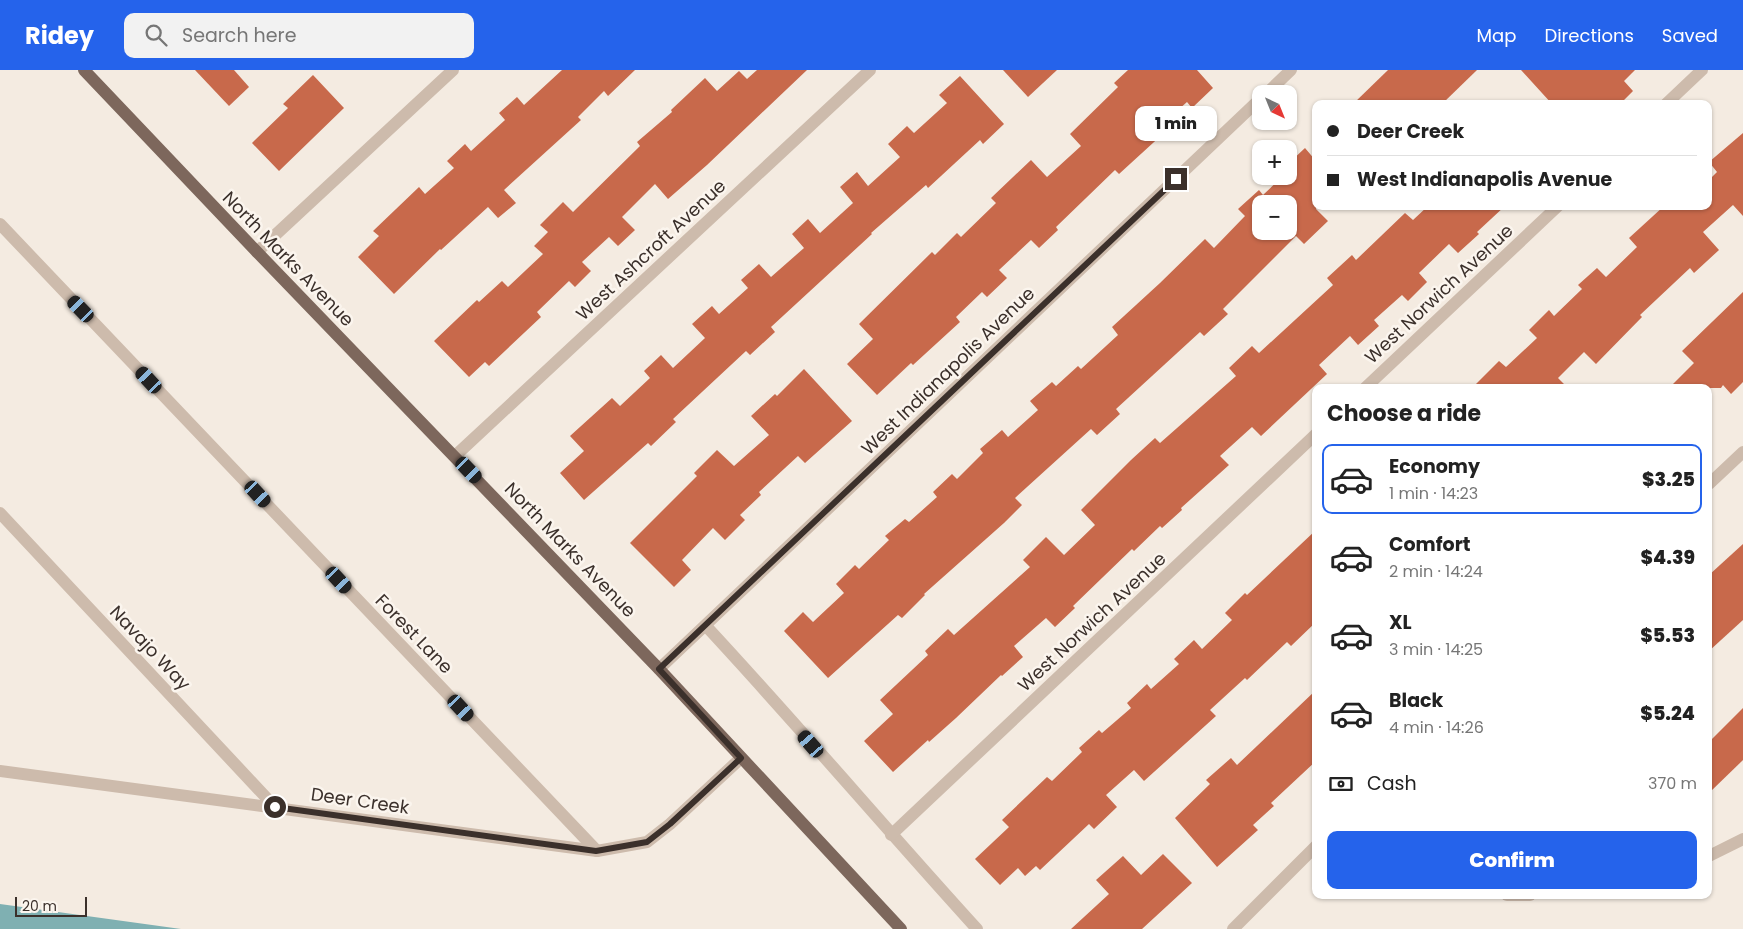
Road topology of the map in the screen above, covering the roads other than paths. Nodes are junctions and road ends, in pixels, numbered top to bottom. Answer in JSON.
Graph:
{"nodes":[{"id":1,"x":84,"y":70,"type":"edge"},
{"id":2,"x":454,"y":70,"type":"edge"},
{"id":3,"x":870,"y":70,"type":"edge"},
{"id":4,"x":1291,"y":70,"type":"edge"},
{"id":5,"x":1702,"y":70,"type":"edge"},
{"id":6,"x":1275,"y":85,"type":"edge"},
{"id":7,"x":1670,"y":100,"type":"edge"},
{"id":8,"x":1252,"y":107,"type":"edge"},
{"id":9,"x":1554,"y":210,"type":"edge"},
{"id":10,"x":0,"y":224,"type":"edge"},
{"id":11,"x":256,"y":252,"type":"junction"},
{"id":12,"x":1370,"y":384,"type":"edge"},
{"id":13,"x":1312,"y":438,"type":"edge"},
{"id":14,"x":1743,"y":452,"type":"edge"},
{"id":15,"x":455,"y":456,"type":"junction"},
{"id":16,"x":1712,"y":481,"type":"edge"},
{"id":17,"x":0,"y":513,"type":"edge"},
{"id":18,"x":706,"y":626,"type":"junction"},
{"id":19,"x":659,"y":669,"type":"junction"},
{"id":20,"x":741,"y":758,"type":"junction"},
{"id":21,"x":0,"y":771,"type":"edge"},
{"id":22,"x":275,"y":807,"type":"junction"},
{"id":23,"x":891,"y":835,"type":"junction"},
{"id":24,"x":1743,"y":839,"type":"edge"},
{"id":25,"x":1312,"y":850,"type":"edge"},
{"id":26,"x":596,"y":851,"type":"junction"},
{"id":27,"x":1712,"y":854,"type":"edge"},
{"id":28,"x":901,"y":929,"type":"edge"},
{"id":29,"x":976,"y":929,"type":"edge"},
{"id":30,"x":1232,"y":929,"type":"edge"}],
"edges":[{"from":1,"to":11,"type":"main road","name":"North Marks Avenue"},
{"from":2,"to":11,"type":"street"},
{"from":3,"to":15,"type":"street","name":"West Ashcroft Avenue"},
{"from":4,"to":6,"type":"street"},
{"from":5,"to":7,"type":"street"},
{"from":8,"to":18,"type":"street","name":"West Indianapolis Avenue"},
{"from":9,"to":12,"type":"street","name":"West Norwich Avenue"},
{"from":10,"to":26,"type":"street","name":"Forest Lane"},
{"from":11,"to":15,"type":"main road","name":"North Marks Avenue"},
{"from":13,"to":23,"type":"street","name":"West Norwich Avenue"},
{"from":14,"to":16,"type":"street"},
{"from":15,"to":19,"type":"main road","name":"North Marks Avenue"},
{"from":17,"to":22,"type":"street","name":"Navajo Way"},
{"from":18,"to":19,"type":"street","name":"West Indianapolis Avenue"},
{"from":18,"to":23,"type":"street"},
{"from":19,"to":20,"type":"main road","name":"North Marks Avenue"},
{"from":20,"to":26,"type":"street","name":"Deer Creek"},
{"from":20,"to":28,"type":"main road","name":"North Marks Avenue"},
{"from":21,"to":22,"type":"street","name":"Deer Creek"},
{"from":22,"to":26,"type":"street","name":"Deer Creek"},
{"from":23,"to":29,"type":"street"},
{"from":24,"to":27,"type":"street"},
{"from":25,"to":30,"type":"street"}]}
